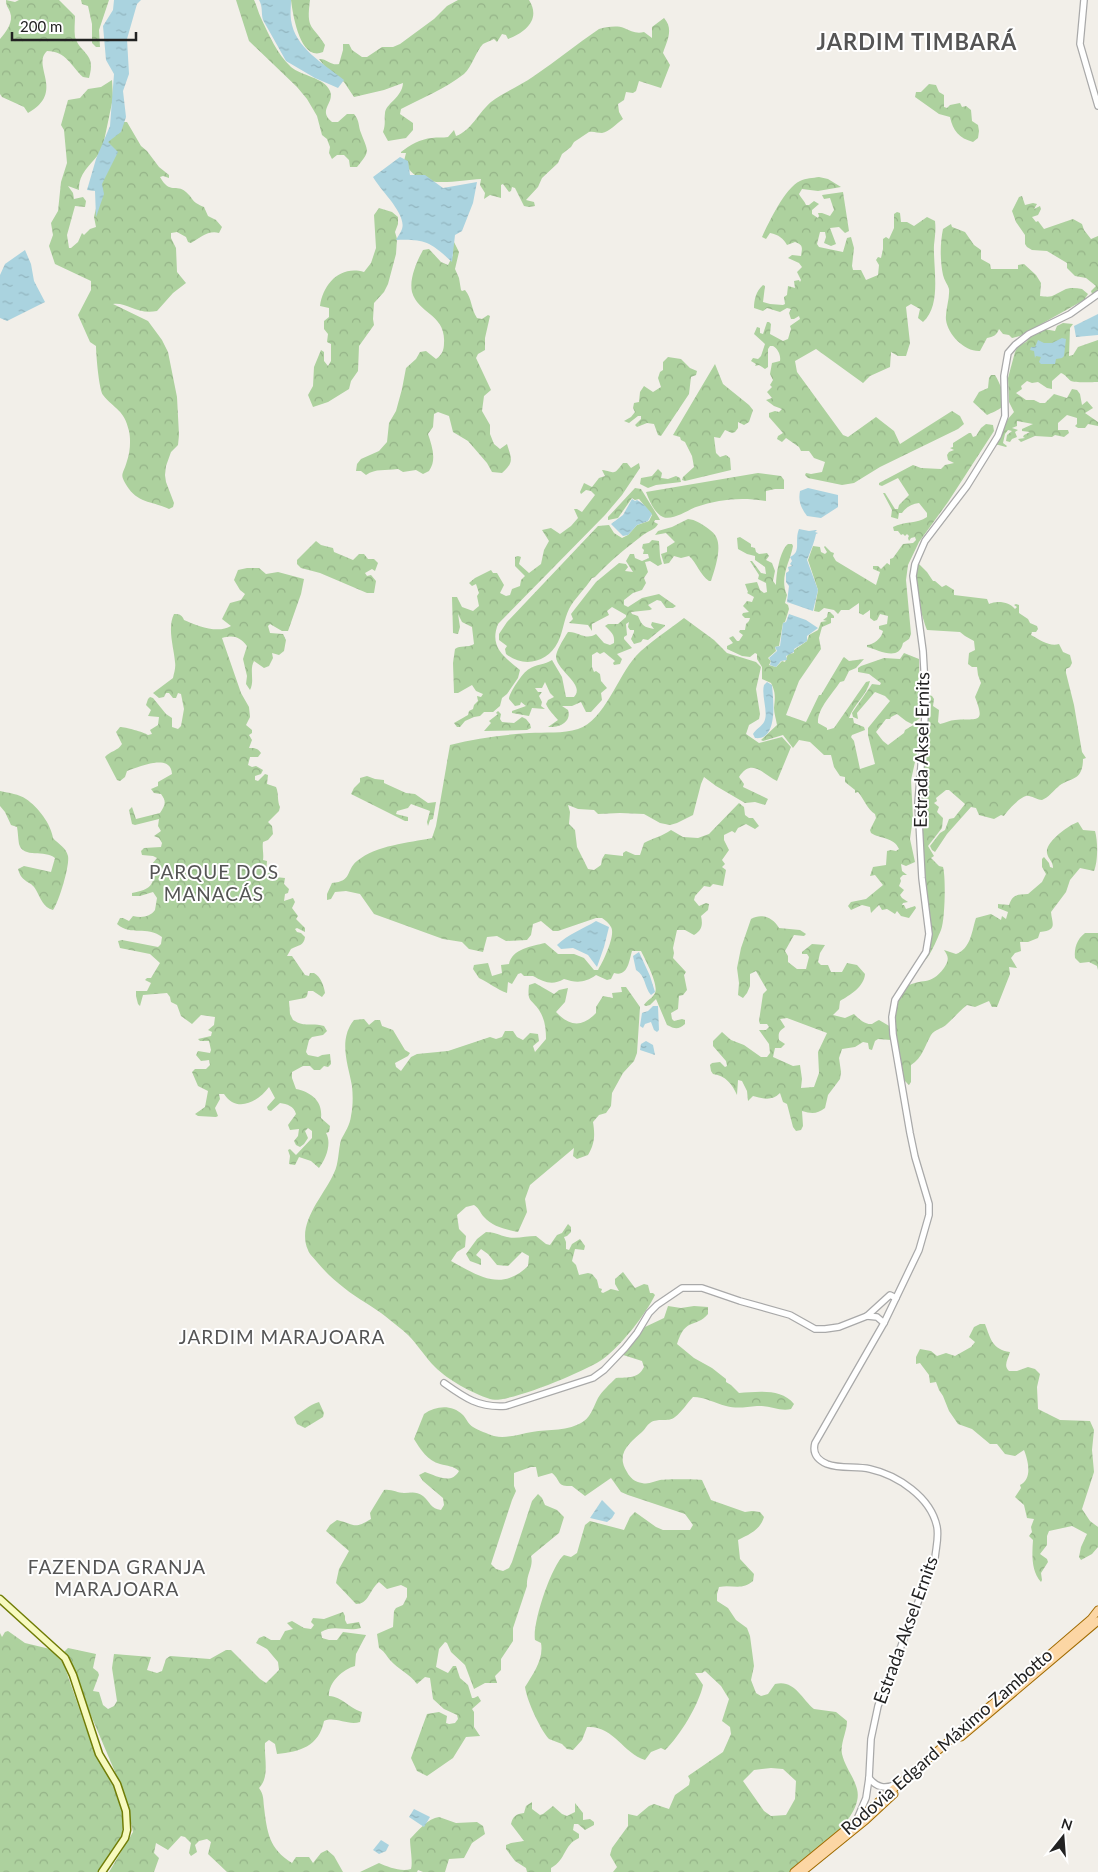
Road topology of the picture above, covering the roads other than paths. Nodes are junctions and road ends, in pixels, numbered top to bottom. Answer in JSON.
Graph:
{"nodes":[{"id":1,"x":1084,"y":0,"type":"edge"},
{"id":2,"x":1098,"y":106,"type":"edge"},
{"id":3,"x":1098,"y":294,"type":"edge"},
{"id":4,"x":893,"y":1296,"type":"junction"},
{"id":5,"x":867,"y":1316,"type":"junction"},
{"id":6,"x":884,"y":1323,"type":"junction"},
{"id":7,"x":444,"y":1383,"type":"dead end"},
{"id":8,"x":0,"y":1599,"type":"edge"},
{"id":9,"x":1098,"y":1610,"type":"edge"},
{"id":10,"x":1098,"y":1621,"type":"edge"},
{"id":11,"x":870,"y":1778,"type":"junction"},
{"id":12,"x":899,"y":1784,"type":"junction"},
{"id":13,"x":856,"y":1821,"type":"junction"},
{"id":14,"x":102,"y":1872,"type":"edge"},
{"id":15,"x":794,"y":1872,"type":"edge"},
{"id":16,"x":802,"y":1872,"type":"edge"}],
"edges":[{"from":1,"to":2,"type":"street"},
{"from":3,"to":4,"type":"street","name":"Estrada Aksel Ernits"},
{"from":4,"to":5,"type":"street"},
{"from":4,"to":6,"type":"street","name":"Estrada Aksel Ernits"},
{"from":5,"to":6,"type":"street"},
{"from":5,"to":7,"type":"street"},
{"from":6,"to":11,"type":"street","name":"Estrada Aksel Ernits"},
{"from":8,"to":14,"type":"main road"},
{"from":9,"to":12,"type":"main road","name":"Rodovia Edgard Máximo Zambotto"},
{"from":10,"to":16,"type":"main road","name":"Rodovia Edgard Máximo Zambotto"},
{"from":11,"to":12,"type":"street"},
{"from":11,"to":13,"type":"street","name":"Estrada Aksel Ernits"},
{"from":12,"to":13,"type":"main road","name":"Rodovia Edgard Máximo Zambotto"},
{"from":13,"to":15,"type":"main road","name":"Rodovia Edgard Máximo Zambotto"}]}
